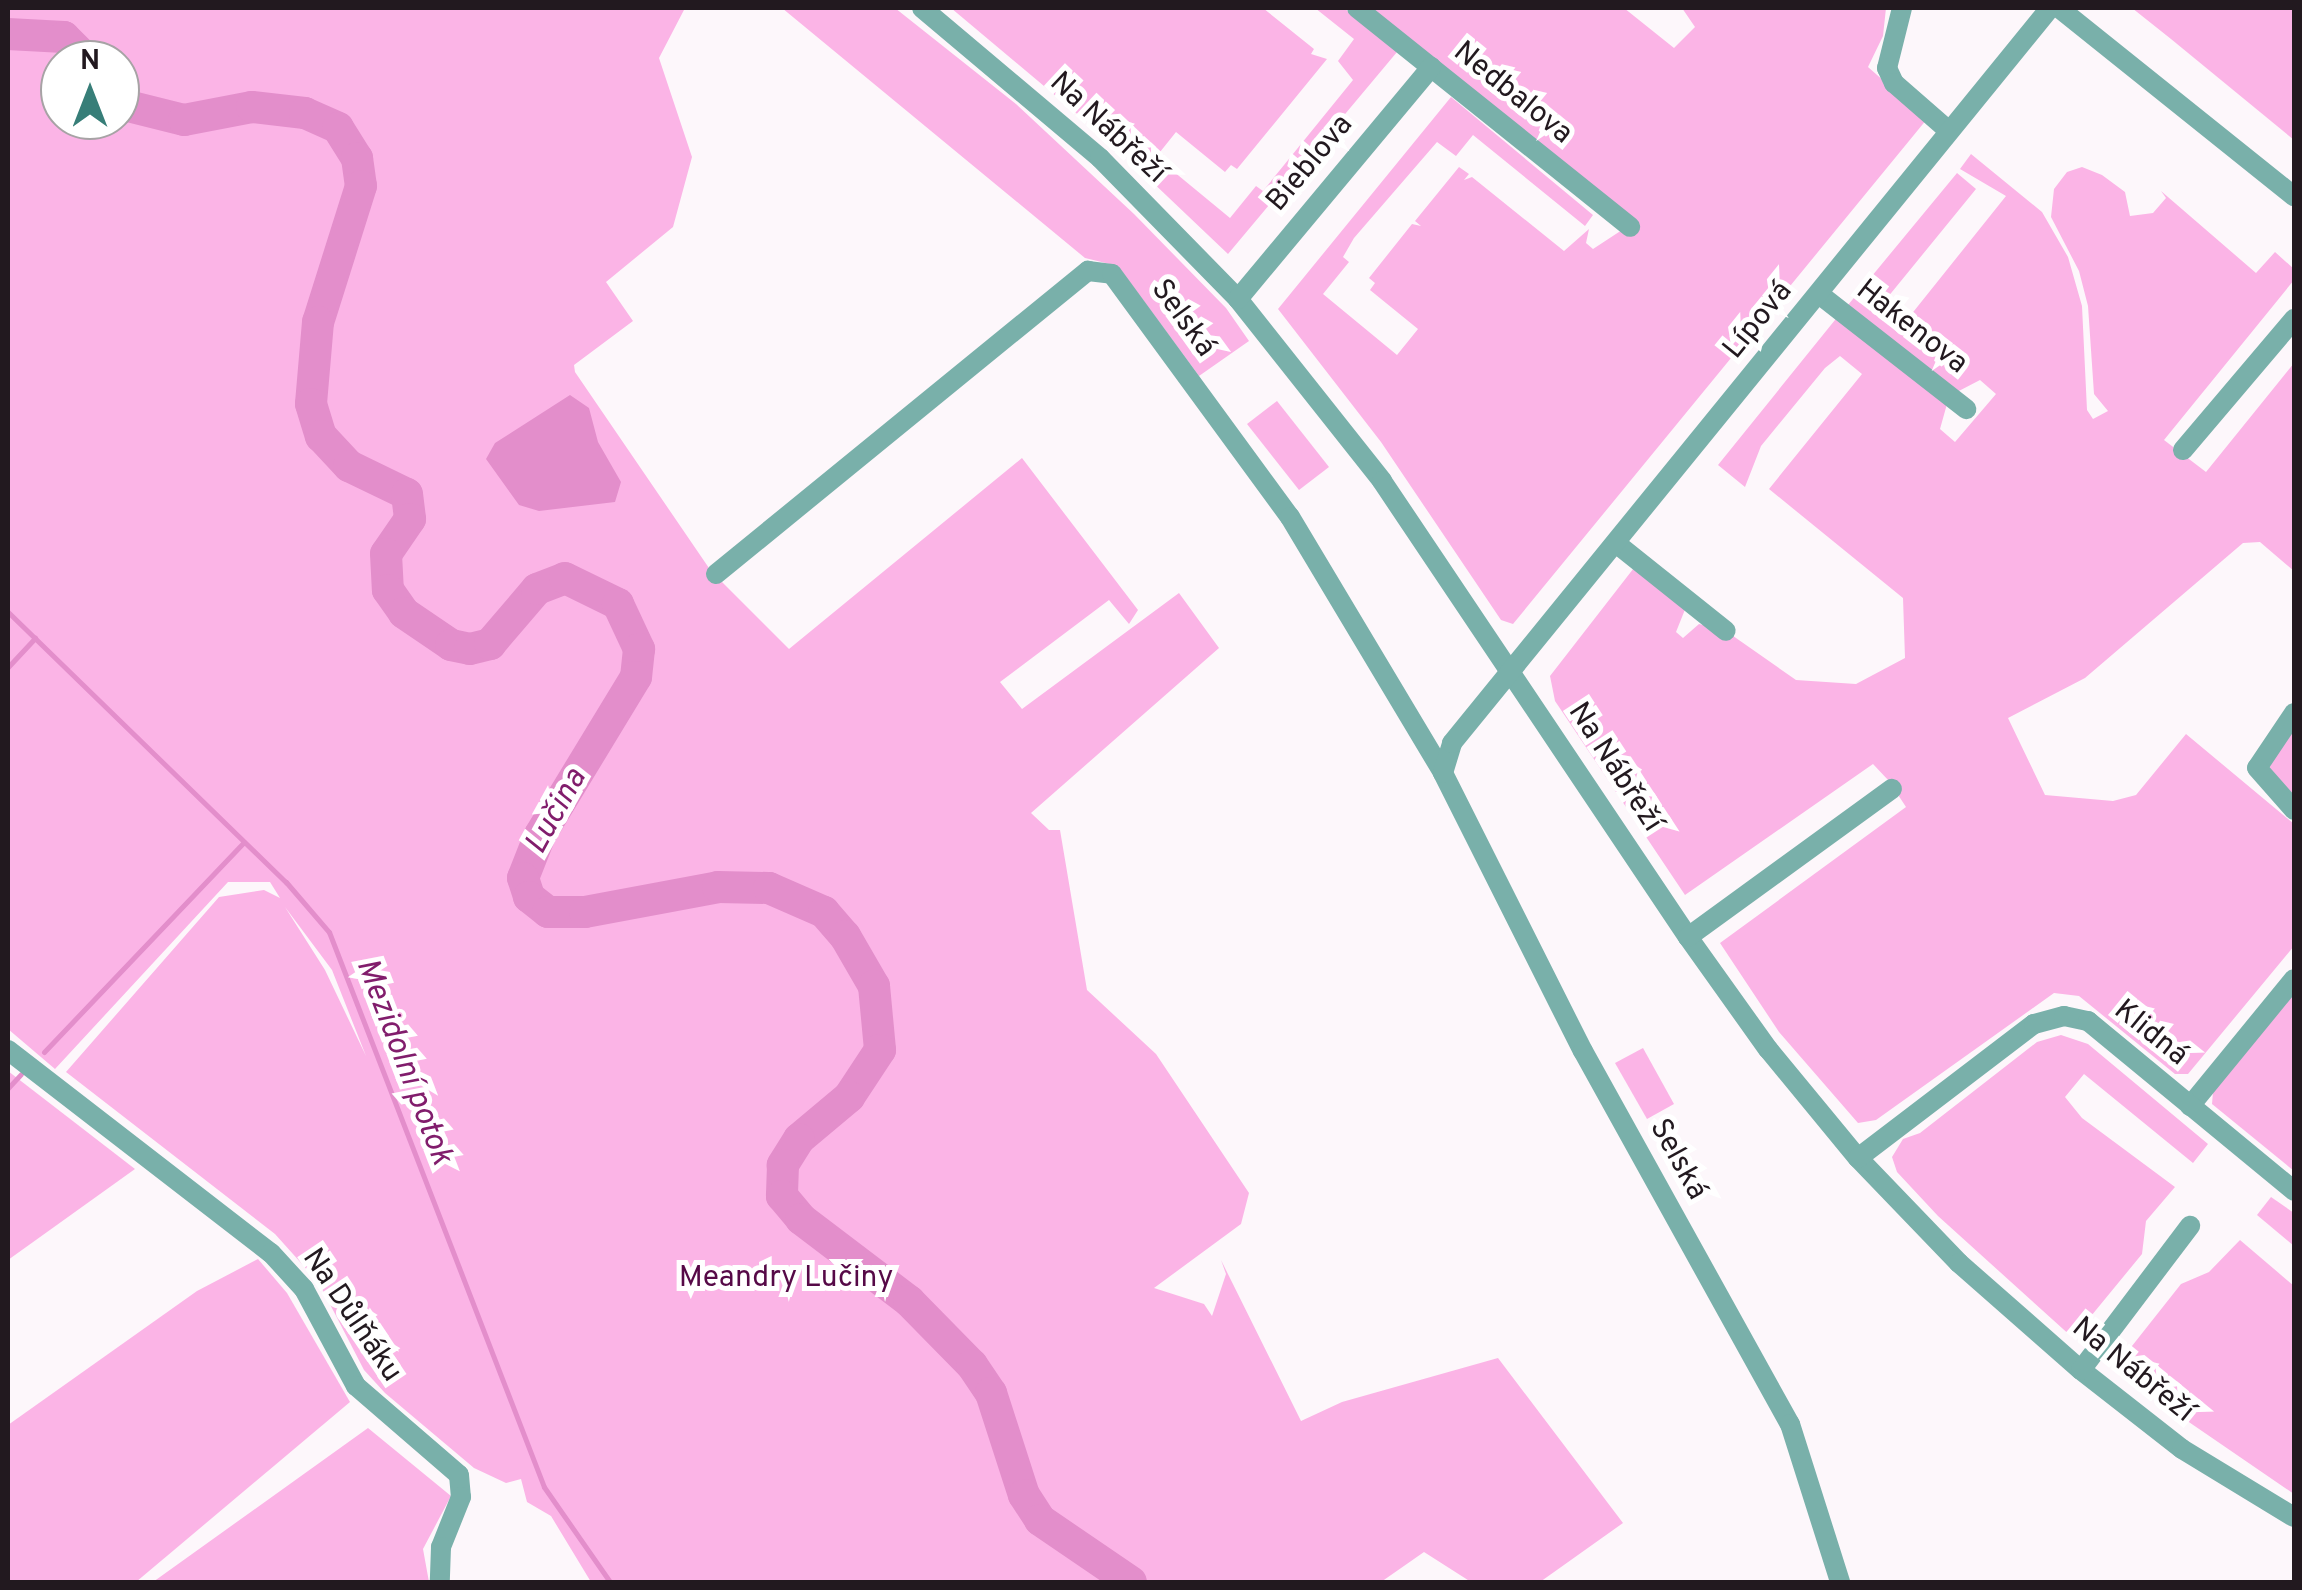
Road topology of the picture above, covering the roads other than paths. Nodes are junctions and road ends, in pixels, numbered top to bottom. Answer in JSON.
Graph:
{"nodes":[{"id":1,"x":922,"y":8,"type":"edge"},
{"id":2,"x":1357,"y":8,"type":"edge"},
{"id":3,"x":1902,"y":8,"type":"edge"},
{"id":4,"x":2050,"y":8,"type":"edge"},
{"id":5,"x":2059,"y":8,"type":"edge"},
{"id":6,"x":1430,"y":67,"type":"junction"},
{"id":7,"x":1949,"y":131,"type":"junction"},
{"id":8,"x":2294,"y":196,"type":"edge"},
{"id":9,"x":1630,"y":227,"type":"dead end"},
{"id":10,"x":1819,"y":294,"type":"junction"},
{"id":11,"x":1238,"y":300,"type":"junction"},
{"id":12,"x":2294,"y":319,"type":"edge"},
{"id":13,"x":1966,"y":409,"type":"dead end"},
{"id":14,"x":2184,"y":450,"type":"dead end"},
{"id":15,"x":1617,"y":544,"type":"junction"},
{"id":16,"x":716,"y":574,"type":"dead end"},
{"id":17,"x":1726,"y":631,"type":"dead end"},
{"id":18,"x":1515,"y":671,"type":"junction"},
{"id":19,"x":2294,"y":713,"type":"edge"},
{"id":20,"x":1442,"y":773,"type":"junction"},
{"id":21,"x":1892,"y":789,"type":"dead end"},
{"id":22,"x":2294,"y":810,"type":"edge"},
{"id":23,"x":1688,"y":937,"type":"junction"},
{"id":24,"x":2294,"y":979,"type":"edge"},
{"id":25,"x":8,"y":1050,"type":"edge"},
{"id":26,"x":2190,"y":1106,"type":"junction"},
{"id":27,"x":1858,"y":1158,"type":"junction"},
{"id":28,"x":2294,"y":1191,"type":"edge"},
{"id":29,"x":2190,"y":1226,"type":"dead end"},
{"id":30,"x":2080,"y":1370,"type":"junction"},
{"id":31,"x":2294,"y":1517,"type":"edge"},
{"id":32,"x":440,"y":1582,"type":"edge"},
{"id":33,"x":1840,"y":1582,"type":"edge"}],
"edges":[{"from":1,"to":11,"type":"street","name":"Na Nábřeží"},
{"from":2,"to":6,"type":"street","name":"Nedbalova"},
{"from":3,"to":7,"type":"street"},
{"from":4,"to":7,"type":"street","name":"Lípová"},
{"from":5,"to":8,"type":"street"},
{"from":6,"to":9,"type":"street","name":"Nedbalova"},
{"from":6,"to":11,"type":"street","name":"Bieblova"},
{"from":7,"to":10,"type":"street","name":"Lípová"},
{"from":10,"to":13,"type":"street","name":"Hakenova"},
{"from":10,"to":15,"type":"street","name":"Lípová"},
{"from":11,"to":18,"type":"street","name":"Na Nábřeží"},
{"from":12,"to":14,"type":"street"},
{"from":15,"to":17,"type":"street"},
{"from":15,"to":18,"type":"street","name":"Lípová"},
{"from":16,"to":20,"type":"street","name":"Selská"},
{"from":18,"to":20,"type":"street"},
{"from":18,"to":23,"type":"street","name":"Na Nábřeží"},
{"from":19,"to":22,"type":"street"},
{"from":20,"to":33,"type":"street","name":"Selská"},
{"from":21,"to":23,"type":"street"},
{"from":23,"to":27,"type":"street","name":"Na Nábřeží"},
{"from":24,"to":26,"type":"street"},
{"from":25,"to":32,"type":"street","name":"Na Důlňáku"},
{"from":26,"to":27,"type":"street","name":"Klidná"},
{"from":26,"to":28,"type":"street","name":"Klidná"},
{"from":27,"to":30,"type":"street","name":"Na Nábřeží"},
{"from":29,"to":30,"type":"street"},
{"from":30,"to":31,"type":"street","name":"Na Nábřeží"}]}
